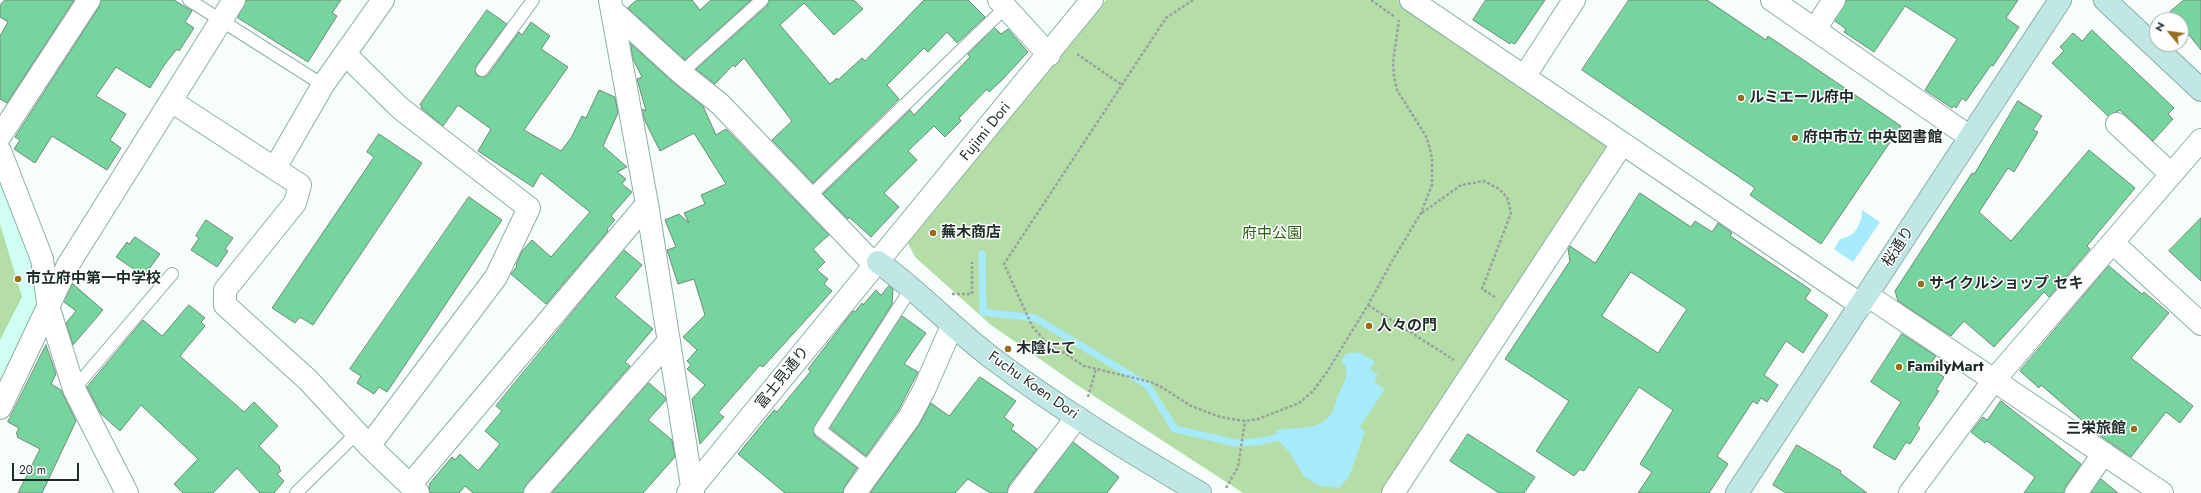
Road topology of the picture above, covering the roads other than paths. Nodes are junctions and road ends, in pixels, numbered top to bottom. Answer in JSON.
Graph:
{"nodes":[{"id":1,"x":89,"y":0,"type":"edge"},
{"id":2,"x":189,"y":0,"type":"edge"},
{"id":3,"x":234,"y":0,"type":"edge"},
{"id":4,"x":383,"y":0,"type":"edge"},
{"id":5,"x":533,"y":0,"type":"edge"},
{"id":6,"x":762,"y":0,"type":"edge"},
{"id":7,"x":1092,"y":0,"type":"edge"},
{"id":8,"x":1411,"y":0,"type":"edge"},
{"id":9,"x":1574,"y":0,"type":"edge"},
{"id":10,"x":1772,"y":0,"type":"edge"},
{"id":11,"x":1834,"y":0,"type":"edge"},
{"id":12,"x":2060,"y":0,"type":"edge"},
{"id":13,"x":2105,"y":0,"type":"edge"},
{"id":14,"x":615,"y":3,"type":"edge"},
{"id":15,"x":1002,"y":4,"type":"edge"},
{"id":16,"x":221,"y":21,"type":"junction"},
{"id":17,"x":1815,"y":29,"type":"junction"},
{"id":18,"x":345,"y":54,"type":"junction"},
{"id":19,"x":1049,"y":55,"type":"junction"},
{"id":20,"x":482,"y":70,"type":"dead end"},
{"id":21,"x":681,"y":73,"type":"junction"},
{"id":22,"x":1524,"y":77,"type":"junction"},
{"id":23,"x":324,"y":85,"type":"junction"},
{"id":24,"x":2201,"y":90,"type":"edge"},
{"id":25,"x":171,"y":101,"type":"junction"},
{"id":26,"x":2117,"y":124,"type":"dead end"},
{"id":27,"x":0,"y":136,"type":"edge"},
{"id":28,"x":1970,"y":137,"type":"junction"},
{"id":29,"x":2201,"y":140,"type":"edge"},
{"id":30,"x":1622,"y":144,"type":"junction"},
{"id":31,"x":0,"y":151,"type":"edge"},
{"id":32,"x":275,"y":168,"type":"junction"},
{"id":33,"x":2171,"y":174,"type":"junction"},
{"id":34,"x":808,"y":198,"type":"junction"},
{"id":35,"x":647,"y":204,"type":"junction"},
{"id":36,"x":2113,"y":243,"type":"junction"},
{"id":37,"x":878,"y":262,"type":"junction"},
{"id":38,"x":172,"y":274,"type":"dead end"},
{"id":39,"x":912,"y":287,"type":"junction"},
{"id":40,"x":1864,"y":300,"type":"junction"},
{"id":41,"x":49,"y":309,"type":"junction"},
{"id":42,"x":2201,"y":324,"type":"edge"},
{"id":43,"x":952,"y":326,"type":"junction"},
{"id":44,"x":668,"y":341,"type":"junction"},
{"id":45,"x":1994,"y":380,"type":"junction"},
{"id":46,"x":74,"y":389,"type":"junction"},
{"id":47,"x":0,"y":408,"type":"edge"},
{"id":48,"x":1082,"y":409,"type":"junction"},
{"id":49,"x":363,"y":440,"type":"junction"},
{"id":50,"x":2104,"y":453,"type":"junction"},
{"id":51,"x":872,"y":470,"type":"junction"},
{"id":52,"x":2139,"y":487,"type":"edge"},
{"id":53,"x":414,"y":489,"type":"edge"},
{"id":54,"x":691,"y":491,"type":"edge"},
{"id":55,"x":127,"y":493,"type":"edge"},
{"id":56,"x":296,"y":493,"type":"edge"},
{"id":57,"x":535,"y":493,"type":"edge"},
{"id":58,"x":855,"y":493,"type":"edge"},
{"id":59,"x":1018,"y":493,"type":"edge"},
{"id":60,"x":1200,"y":493,"type":"edge"},
{"id":61,"x":1393,"y":493,"type":"edge"},
{"id":62,"x":1737,"y":493,"type":"edge"},
{"id":63,"x":1910,"y":493,"type":"edge"},
{"id":64,"x":2076,"y":493,"type":"edge"},
{"id":65,"x":2162,"y":493,"type":"edge"}],
"edges":[{"from":1,"to":27,"type":"street"},
{"from":2,"to":16,"type":"lane"},
{"from":3,"to":16,"type":"street"},
{"from":4,"to":18,"type":"street"},
{"from":5,"to":20,"type":"lane"},
{"from":6,"to":21,"type":"lane"},
{"from":7,"to":19,"type":"street","name":"Fujimi Dori"},
{"from":8,"to":22,"type":"street"},
{"from":9,"to":22,"type":"street"},
{"from":10,"to":17,"type":"street"},
{"from":11,"to":17,"type":"street"},
{"from":12,"to":28,"type":"street","name":"桜通り"},
{"from":13,"to":24,"type":"street"},
{"from":14,"to":21,"type":"street"},
{"from":14,"to":35,"type":"street"},
{"from":15,"to":19,"type":"street"},
{"from":15,"to":34,"type":"lane"},
{"from":16,"to":23,"type":"lane"},
{"from":16,"to":25,"type":"street"},
{"from":17,"to":28,"type":"street"},
{"from":18,"to":23,"type":"street"},
{"from":18,"to":49,"type":"street"},
{"from":19,"to":37,"type":"street","name":"Fujimi Dori"},
{"from":21,"to":34,"type":"street"},
{"from":22,"to":30,"type":"street"},
{"from":23,"to":32,"type":"street"},
{"from":25,"to":32,"type":"street"},
{"from":25,"to":41,"type":"street"},
{"from":26,"to":33,"type":"street"},
{"from":28,"to":40,"type":"street","name":"桜通り"},
{"from":29,"to":33,"type":"street"},
{"from":30,"to":40,"type":"street"},
{"from":30,"to":61,"type":"street"},
{"from":31,"to":41,"type":"street"},
{"from":32,"to":49,"type":"street"},
{"from":33,"to":36,"type":"street"},
{"from":34,"to":37,"type":"street"},
{"from":35,"to":44,"type":"street"},
{"from":35,"to":53,"type":"street"},
{"from":36,"to":42,"type":"street"},
{"from":36,"to":45,"type":"street"},
{"from":37,"to":39,"type":"street","name":"Fuchu Koen Dori"},
{"from":37,"to":54,"type":"street","name":"富士見通り"},
{"from":38,"to":46,"type":"lane"},
{"from":39,"to":43,"type":"street","name":"Fuchu Koen Dori"},
{"from":39,"to":51,"type":"lane"},
{"from":40,"to":45,"type":"street"},
{"from":40,"to":62,"type":"street","name":"桜通り"},
{"from":41,"to":46,"type":"street"},
{"from":41,"to":47,"type":"street"},
{"from":43,"to":48,"type":"street","name":"Fuchu Koen Dori"},
{"from":43,"to":51,"type":"street"},
{"from":44,"to":54,"type":"street"},
{"from":44,"to":57,"type":"street"},
{"from":45,"to":50,"type":"street"},
{"from":45,"to":63,"type":"street"},
{"from":46,"to":55,"type":"street"},
{"from":48,"to":59,"type":"street"},
{"from":48,"to":60,"type":"street","name":"Fuchu Koen Dori"},
{"from":49,"to":53,"type":"street"},
{"from":49,"to":56,"type":"lane"},
{"from":50,"to":52,"type":"street"},
{"from":50,"to":64,"type":"street"},
{"from":51,"to":58,"type":"street"},
{"from":52,"to":65,"type":"street"}]}
